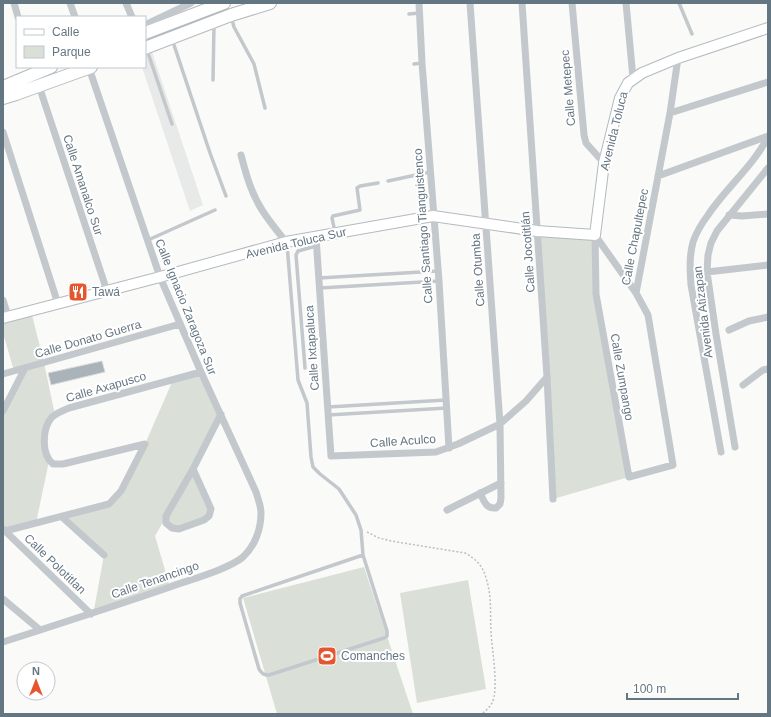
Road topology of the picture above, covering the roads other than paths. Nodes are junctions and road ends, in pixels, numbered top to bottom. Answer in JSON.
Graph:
{"nodes":[{"id":1,"x":14,"y":3,"type":"edge"},
{"id":2,"x":70,"y":3,"type":"edge"},
{"id":3,"x":126,"y":3,"type":"edge"},
{"id":4,"x":191,"y":3,"type":"edge"},
{"id":5,"x":224,"y":3,"type":"edge"},
{"id":6,"x":270,"y":3,"type":"edge"},
{"id":7,"x":419,"y":3,"type":"edge"},
{"id":8,"x":470,"y":3,"type":"edge"},
{"id":9,"x":522,"y":3,"type":"edge"},
{"id":10,"x":572,"y":3,"type":"edge"},
{"id":11,"x":626,"y":3,"type":"edge"},
{"id":12,"x":679,"y":3,"type":"edge"},
{"id":13,"x":182,"y":5,"type":"edge"},
{"id":14,"x":419,"y":13,"type":"junction"},
{"id":15,"x":409,"y":14,"type":"dead end"},
{"id":16,"x":231,"y":15,"type":"junction"},
{"id":17,"x":18,"y":16,"type":"edge"},
{"id":18,"x":75,"y":16,"type":"edge"},
{"id":19,"x":132,"y":16,"type":"edge"},
{"id":20,"x":214,"y":22,"type":"junction"},
{"id":21,"x":146,"y":24,"type":"edge"},
{"id":22,"x":768,"y":28,"type":"edge"},
{"id":23,"x":146,"y":33,"type":"edge"},
{"id":24,"x":692,"y":34,"type":"dead end"},
{"id":25,"x":171,"y":38,"type":"junction"},
{"id":26,"x":146,"y":47,"type":"edge"},
{"id":27,"x":146,"y":50,"type":"edge"},
{"id":28,"x":678,"y":58,"type":"junction"},
{"id":29,"x":46,"y":68,"type":"edge"},
{"id":30,"x":87,"y":68,"type":"edge"},
{"id":31,"x":90,"y":68,"type":"edge"},
{"id":32,"x":35,"y":70,"type":"edge"},
{"id":33,"x":633,"y":78,"type":"junction"},
{"id":34,"x":213,"y":80,"type":"dead end"},
{"id":35,"x":768,"y":82,"type":"edge"},
{"id":36,"x":4,"y":86,"type":"edge"},
{"id":37,"x":39,"y":86,"type":"junction"},
{"id":38,"x":3,"y":99,"type":"edge"},
{"id":39,"x":265,"y":108,"type":"dead end"},
{"id":40,"x":670,"y":113,"type":"junction"},
{"id":41,"x":172,"y":124,"type":"dead end"},
{"id":42,"x":3,"y":132,"type":"edge"},
{"id":43,"x":768,"y":136,"type":"edge"},
{"id":44,"x":240,"y":155,"type":"dead end"},
{"id":45,"x":604,"y":163,"type":"junction"},
{"id":46,"x":768,"y":168,"type":"edge"},
{"id":47,"x":430,"y":172,"type":"junction"},
{"id":48,"x":658,"y":176,"type":"junction"},
{"id":49,"x":388,"y":181,"type":"dead end"},
{"id":50,"x":378,"y":183,"type":"dead end"},
{"id":51,"x":226,"y":196,"type":"dead end"},
{"id":52,"x":215,"y":210,"type":"dead end"},
{"id":53,"x":768,"y":214,"type":"edge"},
{"id":54,"x":729,"y":215,"type":"junction"},
{"id":55,"x":433,"y":216,"type":"junction"},
{"id":56,"x":486,"y":224,"type":"junction"},
{"id":57,"x":537,"y":231,"type":"junction"},
{"id":58,"x":335,"y":233,"type":"junction"},
{"id":59,"x":594,"y":235,"type":"junction"},
{"id":60,"x":147,"y":240,"type":"junction"},
{"id":61,"x":316,"y":241,"type":"junction"},
{"id":62,"x":286,"y":242,"type":"junction"},
{"id":63,"x":768,"y":265,"type":"edge"},
{"id":64,"x":438,"y":271,"type":"junction"},
{"id":65,"x":707,"y":272,"type":"junction"},
{"id":66,"x":160,"y":277,"type":"junction"},
{"id":67,"x":318,"y":278,"type":"junction"},
{"id":68,"x":439,"y":281,"type":"junction"},
{"id":69,"x":319,"y":288,"type":"junction"},
{"id":70,"x":107,"y":291,"type":"junction"},
{"id":71,"x":636,"y":293,"type":"junction"},
{"id":72,"x":3,"y":300,"type":"edge"},
{"id":73,"x":58,"y":304,"type":"junction"},
{"id":74,"x":6,"y":317,"type":"edge"},
{"id":75,"x":768,"y":317,"type":"edge"},
{"id":76,"x":180,"y":324,"type":"junction"},
{"id":77,"x":729,"y":330,"type":"dead end"},
{"id":78,"x":25,"y":368,"type":"junction"},
{"id":79,"x":305,"y":368,"type":"dead end"},
{"id":80,"x":768,"y":369,"type":"edge"},
{"id":81,"x":201,"y":372,"type":"junction"},
{"id":82,"x":3,"y":374,"type":"edge"},
{"id":83,"x":548,"y":378,"type":"junction"},
{"id":84,"x":743,"y":385,"type":"dead end"},
{"id":85,"x":447,"y":404,"type":"junction"},
{"id":86,"x":328,"y":407,"type":"junction"},
{"id":87,"x":3,"y":412,"type":"edge"},
{"id":88,"x":221,"y":414,"type":"junction"},
{"id":89,"x":328,"y":415,"type":"junction"},
{"id":90,"x":500,"y":424,"type":"junction"},
{"id":91,"x":735,"y":447,"type":"dead end"},
{"id":92,"x":449,"y":448,"type":"junction"},
{"id":93,"x":720,"y":452,"type":"dead end"},
{"id":94,"x":331,"y":456,"type":"joint"},
{"id":95,"x":673,"y":465,"type":"joint"},
{"id":96,"x":193,"y":469,"type":"junction"},
{"id":97,"x":500,"y":482,"type":"junction"},
{"id":98,"x":480,"y":493,"type":"junction"},
{"id":99,"x":553,"y":499,"type":"dead end"},
{"id":100,"x":447,"y":510,"type":"dead end"},
{"id":101,"x":62,"y":517,"type":"junction"},
{"id":102,"x":260,"y":528,"type":"joint"},
{"id":103,"x":4,"y":530,"type":"edge"},
{"id":104,"x":104,"y":554,"type":"dead end"},
{"id":105,"x":363,"y":555,"type":"junction"},
{"id":106,"x":3,"y":599,"type":"edge"},
{"id":107,"x":91,"y":614,"type":"junction"},
{"id":108,"x":40,"y":630,"type":"junction"},
{"id":109,"x":3,"y":642,"type":"edge"}],
"edges":[{"from":1,"to":17,"type":"street"},
{"from":2,"to":18,"type":"street"},
{"from":3,"to":19,"type":"street"},
{"from":4,"to":13,"type":"street"},
{"from":5,"to":23,"type":"main road"},
{"from":6,"to":16,"type":"main road"},
{"from":7,"to":14,"type":"street","name":"Calle Santiago Tianguistenco"},
{"from":8,"to":56,"type":"street","name":"Calle Otumba"},
{"from":9,"to":57,"type":"street","name":"Calle Jocotitlán"},
{"from":10,"to":45,"type":"street","name":"Calle Metepec"},
{"from":11,"to":33,"type":"street"},
{"from":12,"to":24,"type":"lane"},
{"from":13,"to":21,"type":"street"},
{"from":14,"to":15,"type":"lane"},
{"from":14,"to":47,"type":"street","name":"Calle Santiago Tianguistenco"},
{"from":16,"to":20,"type":"main road"},
{"from":16,"to":39,"type":"lane"},
{"from":20,"to":25,"type":"main road"},
{"from":20,"to":34,"type":"lane"},
{"from":22,"to":28,"type":"street","name":"Avenida Toluca"},
{"from":25,"to":26,"type":"main road"},
{"from":25,"to":51,"type":"lane"},
{"from":27,"to":41,"type":"lane"},
{"from":28,"to":33,"type":"street","name":"Avenida Toluca"},
{"from":28,"to":40,"type":"street","name":"Calle Chapultepec"},
{"from":29,"to":32,"type":"main road"},
{"from":30,"to":37,"type":"main road"},
{"from":31,"to":60,"type":"street","name":"Calle Ignacio Zaragoza Sur"},
{"from":32,"to":36,"type":"main road"},
{"from":33,"to":45,"type":"street","name":"Avenida Toluca"},
{"from":35,"to":40,"type":"street"},
{"from":37,"to":38,"type":"main road"},
{"from":37,"to":70,"type":"street","name":"Calle Amanalco Sur"},
{"from":40,"to":48,"type":"street","name":"Calle Chapultepec"},
{"from":42,"to":73,"type":"street"},
{"from":43,"to":48,"type":"street"},
{"from":43,"to":93,"type":"street"},
{"from":44,"to":62,"type":"street"},
{"from":45,"to":59,"type":"street","name":"Avenida Toluca"},
{"from":46,"to":54,"type":"street","name":"Avenida Atizapan"},
{"from":47,"to":49,"type":"lane"},
{"from":47,"to":55,"type":"street","name":"Calle Santiago Tianguistenco"},
{"from":48,"to":71,"type":"street","name":"Calle Chapultepec"},
{"from":50,"to":58,"type":"lane"},
{"from":52,"to":60,"type":"lane"},
{"from":53,"to":54,"type":"street"},
{"from":54,"to":65,"type":"street","name":"Avenida Atizapan"},
{"from":55,"to":56,"type":"street","name":"Avenida Toluca Sur"},
{"from":55,"to":58,"type":"street","name":"Avenida Toluca Sur"},
{"from":55,"to":64,"type":"street","name":"Calle Santiago Tianguistenco"},
{"from":56,"to":57,"type":"street","name":"Avenida Toluca Sur"},
{"from":56,"to":90,"type":"street","name":"Calle Otumba"},
{"from":57,"to":59,"type":"street","name":"Avenida Toluca Sur"},
{"from":57,"to":83,"type":"street","name":"Calle Jocotitlán"},
{"from":58,"to":61,"type":"street","name":"Avenida Toluca Sur"},
{"from":59,"to":71,"type":"street"},
{"from":59,"to":95,"type":"street","name":"Calle Zumpango"},
{"from":60,"to":66,"type":"street","name":"Calle Ignacio Zaragoza Sur"},
{"from":61,"to":62,"type":"street","name":"Avenida Toluca Sur"},
{"from":61,"to":67,"type":"street","name":"Calle Ixtapaluca"},
{"from":61,"to":79,"type":"lane"},
{"from":62,"to":66,"type":"street","name":"Avenida Toluca Sur"},
{"from":62,"to":105,"type":"lane"},
{"from":63,"to":65,"type":"street"},
{"from":64,"to":67,"type":"lane"},
{"from":64,"to":68,"type":"street","name":"Calle Santiago Tianguistenco"},
{"from":65,"to":91,"type":"street","name":"Avenida Atizapan"},
{"from":66,"to":70,"type":"street","name":"Avenida Toluca Sur"},
{"from":66,"to":76,"type":"street","name":"Calle Ignacio Zaragoza Sur"},
{"from":67,"to":69,"type":"street","name":"Calle Ixtapaluca"},
{"from":68,"to":69,"type":"lane"},
{"from":68,"to":85,"type":"street","name":"Calle Santiago Tianguistenco"},
{"from":69,"to":86,"type":"street","name":"Calle Ixtapaluca"},
{"from":70,"to":73,"type":"street","name":"Avenida Toluca Sur"},
{"from":71,"to":95,"type":"street","name":"Calle Chapultepec"},
{"from":72,"to":74,"type":"street"},
{"from":73,"to":74,"type":"street","name":"Avenida Toluca Sur"},
{"from":75,"to":77,"type":"street"},
{"from":76,"to":78,"type":"street","name":"Calle Donato Guerra"},
{"from":76,"to":81,"type":"street","name":"Calle Ignacio Zaragoza Sur"},
{"from":78,"to":82,"type":"street","name":"Calle Donato Guerra"},
{"from":78,"to":87,"type":"street"},
{"from":80,"to":84,"type":"street"},
{"from":81,"to":88,"type":"street","name":"Calle Ignacio Zaragoza Sur"},
{"from":81,"to":101,"type":"street","name":"Calle Axapusco"},
{"from":83,"to":90,"type":"street","name":"Calle Aculco"},
{"from":83,"to":99,"type":"street","name":"Calle Jocotitlán"},
{"from":85,"to":86,"type":"lane"},
{"from":85,"to":89,"type":"lane"},
{"from":85,"to":92,"type":"street","name":"Calle Santiago Tianguistenco"},
{"from":86,"to":89,"type":"street","name":"Calle Ixtapaluca"},
{"from":88,"to":96,"type":"street"},
{"from":88,"to":102,"type":"street","name":"Calle Ignacio Zaragoza Sur"},
{"from":89,"to":94,"type":"street","name":"Calle Ixtapaluca"},
{"from":90,"to":92,"type":"street","name":"Calle Aculco"},
{"from":90,"to":97,"type":"street","name":"Calle Otumba"},
{"from":92,"to":94,"type":"street","name":"Calle Aculco"},
{"from":96,"to":96,"type":"street"},
{"from":97,"to":98,"type":"street"},
{"from":97,"to":98,"type":"street","name":"Calle Otumba"},
{"from":98,"to":100,"type":"street"},
{"from":101,"to":103,"type":"street","name":"Calle Axapusco"},
{"from":101,"to":104,"type":"street"},
{"from":102,"to":107,"type":"street","name":"Calle Tenancingo"},
{"from":103,"to":107,"type":"street","name":"Calle Polotitlan"},
{"from":105,"to":105,"type":"lane"},
{"from":106,"to":108,"type":"street"},
{"from":107,"to":108,"type":"street","name":"Calle Tenancingo"},
{"from":108,"to":109,"type":"street","name":"Calle Tenancingo"}]}
